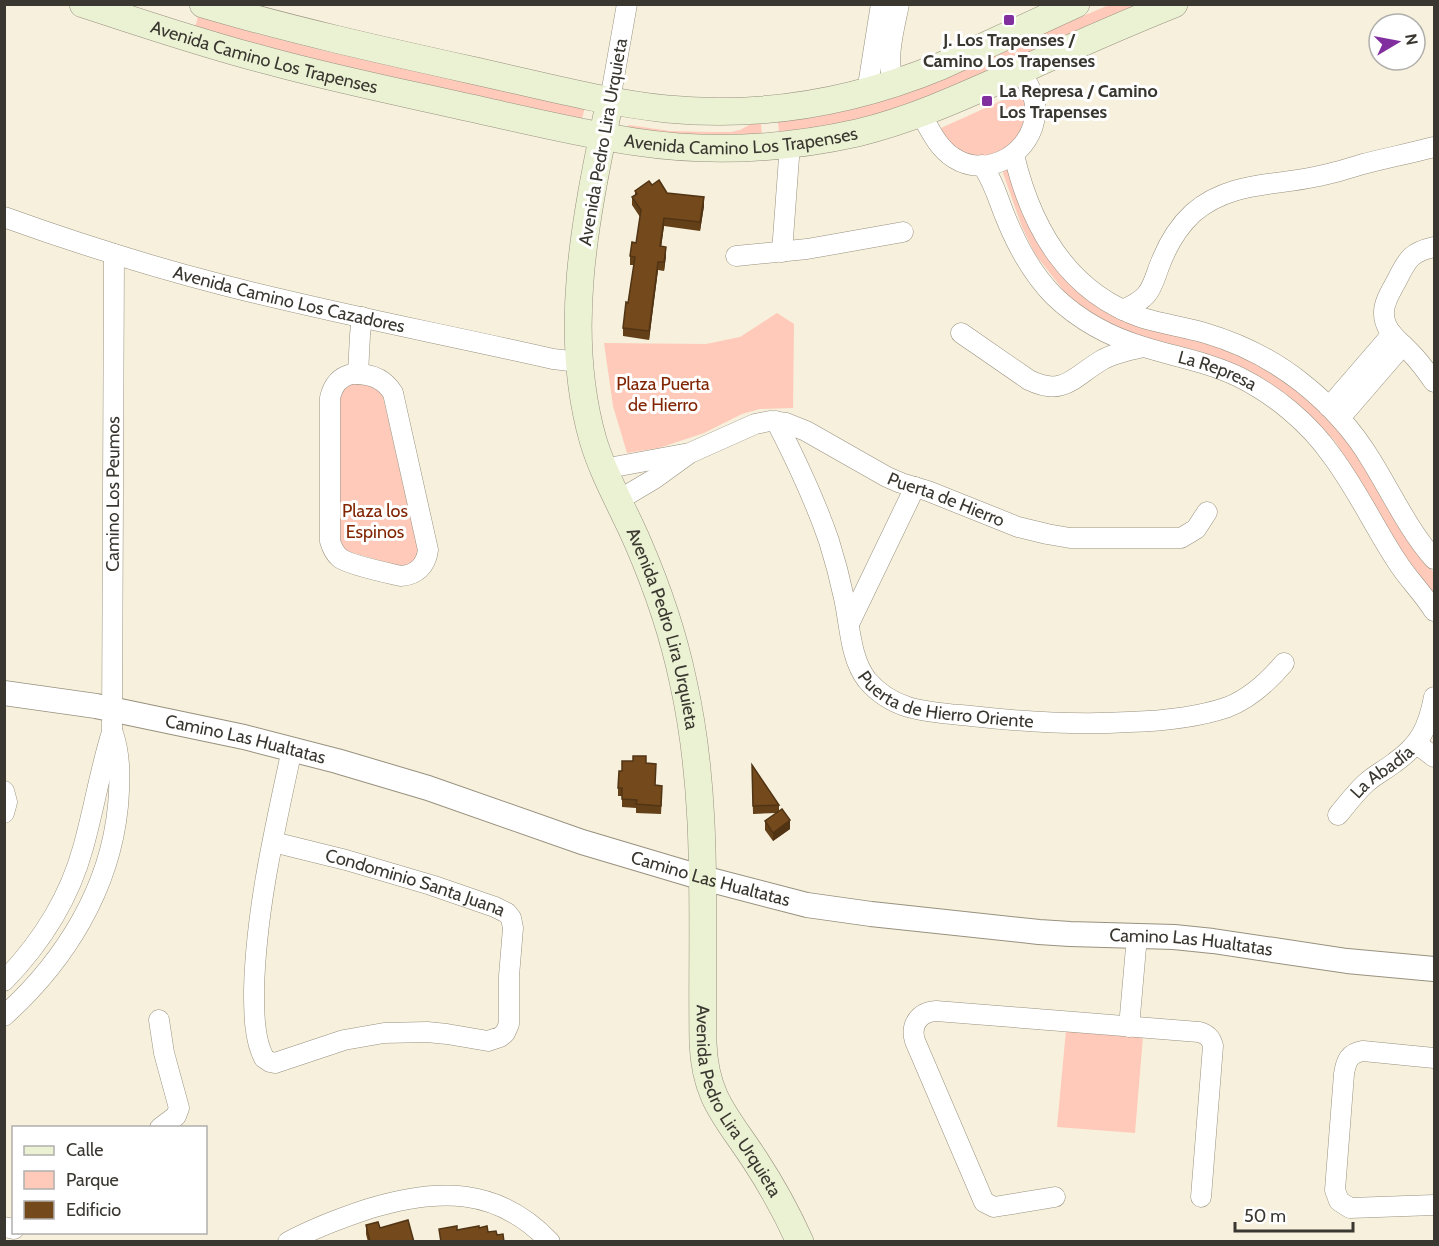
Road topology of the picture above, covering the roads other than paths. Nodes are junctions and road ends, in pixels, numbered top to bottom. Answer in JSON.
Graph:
{"nodes":[{"id":1,"x":83,"y":4,"type":"edge"},
{"id":2,"x":192,"y":4,"type":"edge"},
{"id":3,"x":203,"y":4,"type":"edge"},
{"id":4,"x":627,"y":4,"type":"edge"},
{"id":5,"x":881,"y":4,"type":"edge"},
{"id":6,"x":898,"y":4,"type":"edge"},
{"id":7,"x":1076,"y":4,"type":"edge"},
{"id":8,"x":1174,"y":4,"type":"edge"},
{"id":9,"x":169,"y":32,"type":"junction"},
{"id":10,"x":1020,"y":70,"type":"junction"},
{"id":11,"x":894,"y":84,"type":"junction"},
{"id":12,"x":867,"y":92,"type":"junction"},
{"id":13,"x":610,"y":100,"type":"junction"},
{"id":14,"x":921,"y":114,"type":"junction"},
{"id":15,"x":602,"y":136,"type":"junction"},
{"id":16,"x":790,"y":144,"type":"junction"},
{"id":17,"x":1434,"y":147,"type":"edge"},
{"id":18,"x":1014,"y":155,"type":"junction"},
{"id":19,"x":982,"y":165,"type":"junction"},
{"id":20,"x":4,"y":217,"type":"edge"},
{"id":21,"x":903,"y":232,"type":"dead end"},
{"id":22,"x":1434,"y":246,"type":"edge"},
{"id":23,"x":782,"y":252,"type":"junction"},
{"id":24,"x":114,"y":254,"type":"junction"},
{"id":25,"x":736,"y":256,"type":"dead end"},
{"id":26,"x":1151,"y":288,"type":"junction"},
{"id":27,"x":1123,"y":310,"type":"junction"},
{"id":28,"x":362,"y":317,"type":"junction"},
{"id":29,"x":1162,"y":323,"type":"junction"},
{"id":30,"x":1091,"y":324,"type":"junction"},
{"id":31,"x":961,"y":333,"type":"dead end"},
{"id":32,"x":1398,"y":340,"type":"junction"},
{"id":33,"x":1143,"y":347,"type":"junction"},
{"id":34,"x":1103,"y":360,"type":"junction"},
{"id":35,"x":579,"y":362,"type":"junction"},
{"id":36,"x":358,"y":374,"type":"junction"},
{"id":37,"x":1434,"y":382,"type":"edge"},
{"id":38,"x":1334,"y":413,"type":"junction"},
{"id":39,"x":776,"y":421,"type":"junction"},
{"id":40,"x":690,"y":453,"type":"junction"},
{"id":41,"x":603,"y":469,"type":"junction"},
{"id":42,"x":915,"y":487,"type":"junction"},
{"id":43,"x":617,"y":501,"type":"junction"},
{"id":44,"x":1207,"y":512,"type":"dead end"},
{"id":45,"x":1434,"y":559,"type":"edge"},
{"id":46,"x":1434,"y":611,"type":"edge"},
{"id":47,"x":849,"y":624,"type":"junction"},
{"id":48,"x":1284,"y":663,"type":"dead end"},
{"id":49,"x":4,"y":693,"type":"edge"},
{"id":50,"x":1434,"y":697,"type":"edge"},
{"id":51,"x":112,"y":721,"type":"junction"},
{"id":52,"x":1417,"y":744,"type":"junction"},
{"id":53,"x":292,"y":749,"type":"junction"},
{"id":54,"x":1434,"y":757,"type":"edge"},
{"id":55,"x":4,"y":790,"type":"edge"},
{"id":56,"x":4,"y":813,"type":"edge"},
{"id":57,"x":1338,"y":815,"type":"dead end"},
{"id":58,"x":273,"y":842,"type":"junction"},
{"id":59,"x":703,"y":878,"type":"junction"},
{"id":60,"x":1137,"y":936,"type":"junction"},
{"id":61,"x":1434,"y":969,"type":"edge"},
{"id":62,"x":4,"y":981,"type":"edge"},
{"id":63,"x":4,"y":1016,"type":"edge"},
{"id":64,"x":159,"y":1020,"type":"dead end"},
{"id":65,"x":1129,"y":1027,"type":"junction"},
{"id":66,"x":1434,"y":1058,"type":"edge"},
{"id":67,"x":163,"y":1126,"type":"edge"},
{"id":68,"x":1055,"y":1197,"type":"dead end"},
{"id":69,"x":1201,"y":1197,"type":"dead end"},
{"id":70,"x":1434,"y":1205,"type":"edge"},
{"id":71,"x":288,"y":1242,"type":"edge"},
{"id":72,"x":550,"y":1242,"type":"edge"},
{"id":73,"x":800,"y":1242,"type":"edge"}],
"edges":[{"from":1,"to":9,"type":"main road","name":"Avenida Camino Los Trapenses"},
{"from":2,"to":9,"type":"main road"},
{"from":3,"to":13,"type":"main road","name":"Avenida Camino Los Trapenses"},
{"from":4,"to":13,"type":"street","name":"Avenida Pedro Lira Urquieta"},
{"from":5,"to":12,"type":"street"},
{"from":6,"to":11,"type":"street"},
{"from":7,"to":11,"type":"main road","name":"Avenida Camino Los Trapenses"},
{"from":8,"to":10,"type":"main road","name":"Avenida Camino Los Trapenses"},
{"from":9,"to":15,"type":"main road","name":"Avenida Camino Los Trapenses"},
{"from":10,"to":14,"type":"main road","name":"Avenida Camino Los Trapenses"},
{"from":10,"to":18,"type":"street"},
{"from":11,"to":12,"type":"main road","name":"Avenida Camino Los Trapenses"},
{"from":12,"to":13,"type":"main road","name":"Avenida Camino Los Trapenses"},
{"from":13,"to":15,"type":"main road","name":"Avenida Pedro Lira Urquieta"},
{"from":14,"to":16,"type":"main road","name":"Avenida Camino Los Trapenses"},
{"from":14,"to":19,"type":"street"},
{"from":15,"to":16,"type":"main road","name":"Avenida Camino Los Trapenses"},
{"from":15,"to":35,"type":"main road","name":"Avenida Pedro Lira Urquieta"},
{"from":16,"to":23,"type":"street"},
{"from":17,"to":26,"type":"street"},
{"from":18,"to":19,"type":"street"},
{"from":18,"to":27,"type":"street","name":"La Represa"},
{"from":19,"to":30,"type":"street","name":"La Represa"},
{"from":20,"to":24,"type":"street","name":"Avenida Camino Los Cazadores"},
{"from":21,"to":23,"type":"street"},
{"from":22,"to":32,"type":"street"},
{"from":23,"to":25,"type":"street"},
{"from":24,"to":28,"type":"street","name":"Avenida Camino Los Cazadores"},
{"from":24,"to":51,"type":"street","name":"Camino Los Peumos"},
{"from":26,"to":27,"type":"street"},
{"from":26,"to":29,"type":"street"},
{"from":27,"to":29,"type":"street","name":"La Represa"},
{"from":28,"to":35,"type":"street","name":"Avenida Camino Los Cazadores"},
{"from":28,"to":36,"type":"street"},
{"from":29,"to":38,"type":"street","name":"La Represa"},
{"from":30,"to":33,"type":"street","name":"La Represa"},
{"from":30,"to":34,"type":"street"},
{"from":31,"to":34,"type":"street"},
{"from":32,"to":37,"type":"street"},
{"from":32,"to":38,"type":"street"},
{"from":33,"to":34,"type":"street"},
{"from":33,"to":46,"type":"street","name":"La Represa"},
{"from":35,"to":41,"type":"main road","name":"Avenida Pedro Lira Urquieta"},
{"from":36,"to":36,"type":"street"},
{"from":38,"to":45,"type":"street","name":"La Represa"},
{"from":39,"to":40,"type":"street"},
{"from":39,"to":42,"type":"street","name":"Puerta de Hierro"},
{"from":39,"to":47,"type":"street","name":"Puerta de Hierro Oriente"},
{"from":40,"to":41,"type":"street"},
{"from":40,"to":43,"type":"street"},
{"from":41,"to":43,"type":"main road","name":"Avenida Pedro Lira Urquieta"},
{"from":42,"to":44,"type":"street","name":"Puerta de Hierro"},
{"from":42,"to":47,"type":"street"},
{"from":43,"to":59,"type":"main road","name":"Avenida Pedro Lira Urquieta"},
{"from":47,"to":48,"type":"street","name":"Puerta de Hierro Oriente"},
{"from":49,"to":51,"type":"street","name":"Camino Las Hualtatas"},
{"from":50,"to":52,"type":"street","name":"La Abadía"},
{"from":51,"to":53,"type":"street","name":"Camino Las Hualtatas"},
{"from":51,"to":62,"type":"street","name":"Camino Los Peumos"},
{"from":51,"to":63,"type":"street","name":"Camino Los Peumos"},
{"from":52,"to":54,"type":"street"},
{"from":52,"to":57,"type":"street","name":"La Abadía"},
{"from":53,"to":58,"type":"street","name":"Condominio Santa Juana"},
{"from":53,"to":59,"type":"street","name":"Camino Las Hualtatas"},
{"from":55,"to":56,"type":"street"},
{"from":58,"to":58,"type":"street","name":"Condominio Santa Juana"},
{"from":59,"to":60,"type":"street","name":"Camino Las Hualtatas"},
{"from":59,"to":73,"type":"main road","name":"Avenida Pedro Lira Urquieta"},
{"from":60,"to":61,"type":"street","name":"Camino Las Hualtatas"},
{"from":60,"to":65,"type":"street"},
{"from":64,"to":67,"type":"street"},
{"from":65,"to":68,"type":"street"},
{"from":65,"to":69,"type":"street"},
{"from":66,"to":70,"type":"street"},
{"from":71,"to":72,"type":"street"}]}
